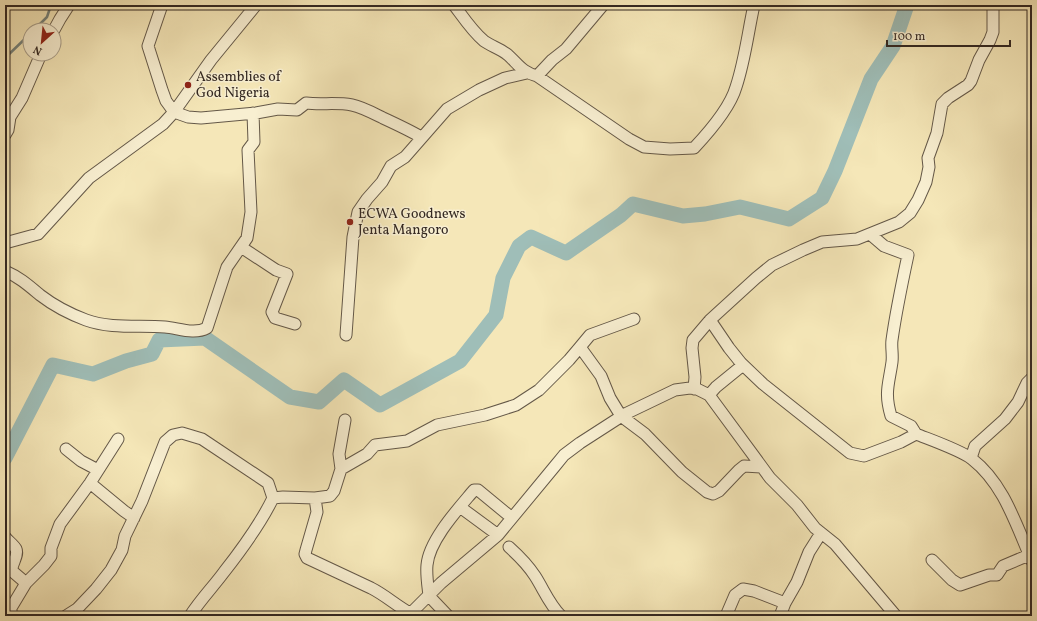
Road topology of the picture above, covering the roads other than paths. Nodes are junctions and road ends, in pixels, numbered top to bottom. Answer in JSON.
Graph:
{"nodes":[{"id":1,"x":70,"y":5,"type":"edge"},
{"id":2,"x":162,"y":5,"type":"edge"},
{"id":3,"x":256,"y":5,"type":"edge"},
{"id":4,"x":454,"y":5,"type":"edge"},
{"id":5,"x":603,"y":5,"type":"edge"},
{"id":6,"x":754,"y":5,"type":"edge"},
{"id":7,"x":993,"y":8,"type":"dead end"},
{"id":8,"x":58,"y":22,"type":"edge"},
{"id":9,"x":38,"y":62,"type":"edge"},
{"id":10,"x":532,"y":75,"type":"junction"},
{"id":11,"x":174,"y":112,"type":"junction"},
{"id":12,"x":253,"y":113,"type":"junction"},
{"id":13,"x":5,"y":135,"type":"edge"},
{"id":14,"x":421,"y":137,"type":"junction"},
{"id":15,"x":870,"y":234,"type":"junction"},
{"id":16,"x":5,"y":243,"type":"edge"},
{"id":17,"x":242,"y":247,"type":"junction"},
{"id":18,"x":5,"y":271,"type":"edge"},
{"id":19,"x":634,"y":319,"type":"dead end"},
{"id":20,"x":710,"y":320,"type":"junction"},
{"id":21,"x":295,"y":324,"type":"dead end"},
{"id":22,"x":346,"y":335,"type":"dead end"},
{"id":23,"x":580,"y":347,"type":"junction"},
{"id":24,"x":743,"y":365,"type":"junction"},
{"id":25,"x":1032,"y":378,"type":"edge"},
{"id":26,"x":694,"y":389,"type":"junction"},
{"id":27,"x":709,"y":395,"type":"junction"},
{"id":28,"x":621,"y":416,"type":"junction"},
{"id":29,"x":345,"y":420,"type":"dead end"},
{"id":30,"x":916,"y":434,"type":"junction"},
{"id":31,"x":118,"y":439,"type":"dead end"},
{"id":32,"x":66,"y":449,"type":"dead end"},
{"id":33,"x":971,"y":458,"type":"junction"},
{"id":34,"x":762,"y":467,"type":"junction"},
{"id":35,"x":341,"y":469,"type":"junction"},
{"id":36,"x":98,"y":470,"type":"junction"},
{"id":37,"x":90,"y":483,"type":"junction"},
{"id":38,"x":273,"y":498,"type":"junction"},
{"id":39,"x":315,"y":498,"type":"junction"},
{"id":40,"x":460,"y":507,"type":"junction"},
{"id":41,"x":134,"y":518,"type":"junction"},
{"id":42,"x":512,"y":518,"type":"junction"},
{"id":43,"x":821,"y":533,"type":"junction"},
{"id":44,"x":498,"y":535,"type":"junction"},
{"id":45,"x":5,"y":537,"type":"edge"},
{"id":46,"x":509,"y":547,"type":"dead end"},
{"id":47,"x":1031,"y":558,"type":"edge"},
{"id":48,"x":932,"y":560,"type":"dead end"},
{"id":49,"x":26,"y":584,"type":"junction"},
{"id":50,"x":428,"y":596,"type":"junction"},
{"id":51,"x":785,"y":603,"type":"junction"},
{"id":52,"x":9,"y":610,"type":"edge"},
{"id":53,"x":409,"y":614,"type":"edge"},
{"id":54,"x":66,"y":616,"type":"edge"},
{"id":55,"x":190,"y":616,"type":"edge"},
{"id":56,"x":448,"y":616,"type":"edge"},
{"id":57,"x":561,"y":616,"type":"edge"},
{"id":58,"x":726,"y":616,"type":"edge"},
{"id":59,"x":780,"y":616,"type":"edge"},
{"id":60,"x":896,"y":616,"type":"edge"}],
"edges":[{"from":1,"to":8,"type":"street"},
{"from":2,"to":11,"type":"street"},
{"from":3,"to":11,"type":"street"},
{"from":4,"to":10,"type":"street"},
{"from":5,"to":10,"type":"street"},
{"from":6,"to":10,"type":"street"},
{"from":7,"to":15,"type":"street"},
{"from":9,"to":13,"type":"street"},
{"from":10,"to":14,"type":"street"},
{"from":11,"to":12,"type":"street"},
{"from":11,"to":16,"type":"street"},
{"from":12,"to":14,"type":"street"},
{"from":12,"to":17,"type":"street"},
{"from":14,"to":22,"type":"street"},
{"from":15,"to":20,"type":"street"},
{"from":15,"to":30,"type":"street"},
{"from":17,"to":18,"type":"street"},
{"from":17,"to":21,"type":"street"},
{"from":19,"to":23,"type":"street"},
{"from":20,"to":24,"type":"street"},
{"from":20,"to":26,"type":"street"},
{"from":23,"to":28,"type":"street"},
{"from":23,"to":35,"type":"street"},
{"from":24,"to":27,"type":"street"},
{"from":24,"to":30,"type":"street"},
{"from":25,"to":33,"type":"street"},
{"from":26,"to":27,"type":"street"},
{"from":26,"to":28,"type":"street"},
{"from":27,"to":34,"type":"street"},
{"from":28,"to":34,"type":"street"},
{"from":28,"to":42,"type":"street"},
{"from":29,"to":35,"type":"street"},
{"from":30,"to":33,"type":"street"},
{"from":31,"to":36,"type":"street"},
{"from":32,"to":36,"type":"street"},
{"from":33,"to":47,"type":"street"},
{"from":34,"to":43,"type":"street"},
{"from":35,"to":39,"type":"street"},
{"from":36,"to":37,"type":"street"},
{"from":37,"to":41,"type":"street"},
{"from":37,"to":49,"type":"street"},
{"from":38,"to":39,"type":"street"},
{"from":38,"to":41,"type":"street"},
{"from":38,"to":55,"type":"street"},
{"from":39,"to":53,"type":"street"},
{"from":40,"to":42,"type":"street"},
{"from":40,"to":44,"type":"street"},
{"from":40,"to":50,"type":"street"},
{"from":41,"to":54,"type":"street"},
{"from":42,"to":44,"type":"street"},
{"from":43,"to":51,"type":"street"},
{"from":43,"to":60,"type":"street"},
{"from":44,"to":50,"type":"street"},
{"from":45,"to":49,"type":"street"},
{"from":46,"to":57,"type":"street"},
{"from":47,"to":48,"type":"street"},
{"from":49,"to":52,"type":"street"},
{"from":50,"to":53,"type":"street"},
{"from":50,"to":56,"type":"street"},
{"from":51,"to":58,"type":"street"},
{"from":51,"to":59,"type":"street"}]}
